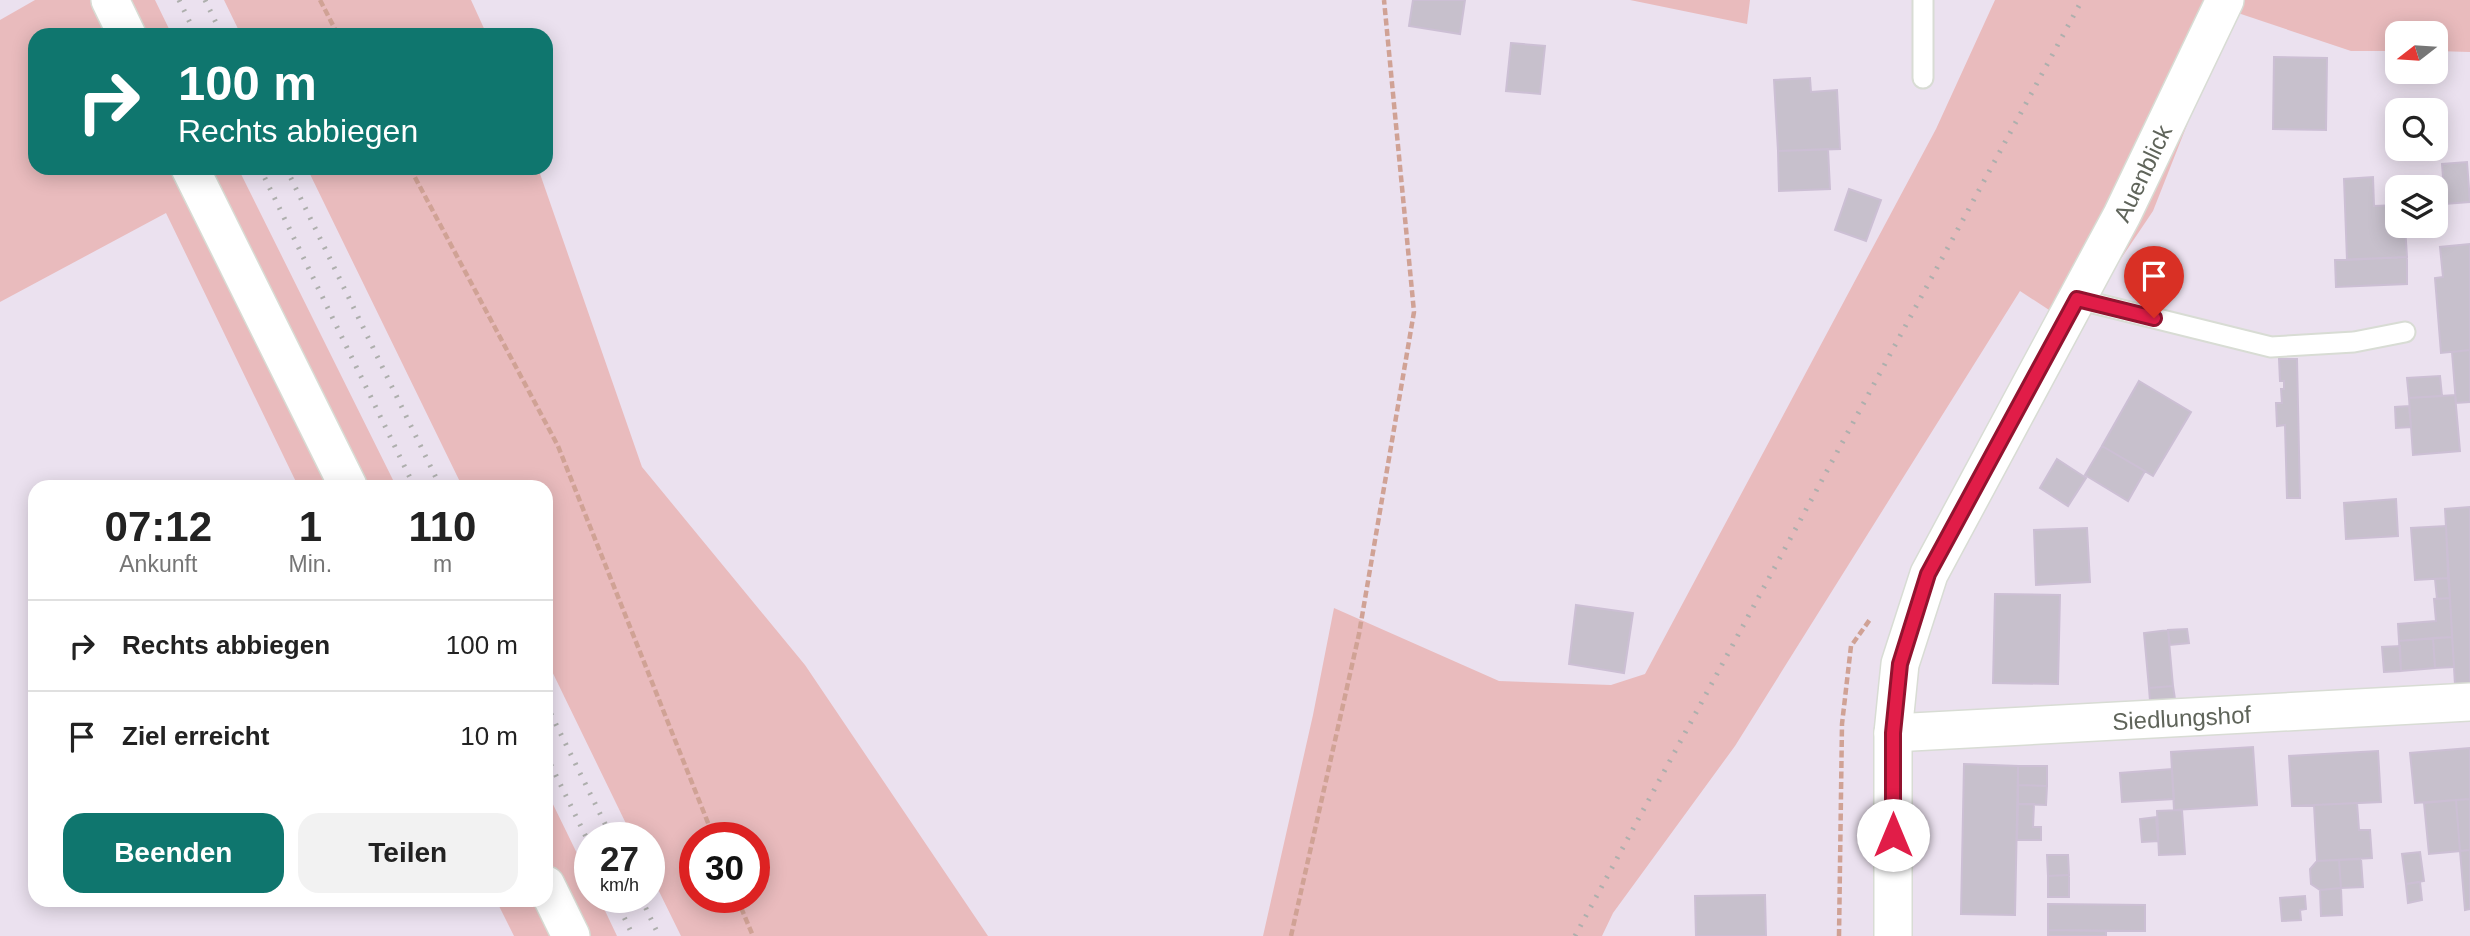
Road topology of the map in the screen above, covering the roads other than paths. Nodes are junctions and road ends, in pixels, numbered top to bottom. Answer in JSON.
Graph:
{"nodes":[{"id":1,"x":110,"y":0,"type":"edge"},
{"id":2,"x":1923,"y":0,"type":"edge"},
{"id":3,"x":2225,"y":0,"type":"edge"},
{"id":4,"x":124,"y":28,"type":"edge"},
{"id":5,"x":1923,"y":78,"type":"dead end"},
{"id":6,"x":193,"y":175,"type":"edge"},
{"id":7,"x":2077,"y":299,"type":"junction"},
{"id":8,"x":2405,"y":332,"type":"dead end"},
{"id":9,"x":345,"y":480,"type":"edge"},
{"id":10,"x":2470,"y":702,"type":"edge"},
{"id":11,"x":1893,"y":733,"type":"junction"},
{"id":12,"x":553,"y":899,"type":"edge"},
{"id":13,"x":571,"y":936,"type":"edge"},
{"id":14,"x":1893,"y":936,"type":"edge"}],
"edges":[{"from":1,"to":4,"type":"street"},
{"from":2,"to":5,"type":"lane"},
{"from":3,"to":7,"type":"street","name":"Auenblick"},
{"from":6,"to":9,"type":"street"},
{"from":7,"to":8,"type":"lane"},
{"from":7,"to":11,"type":"street","name":"Auenblick"},
{"from":10,"to":11,"type":"street","name":"Siedlungshof"},
{"from":11,"to":14,"type":"street","name":"Auenblick"},
{"from":12,"to":13,"type":"street"}]}
